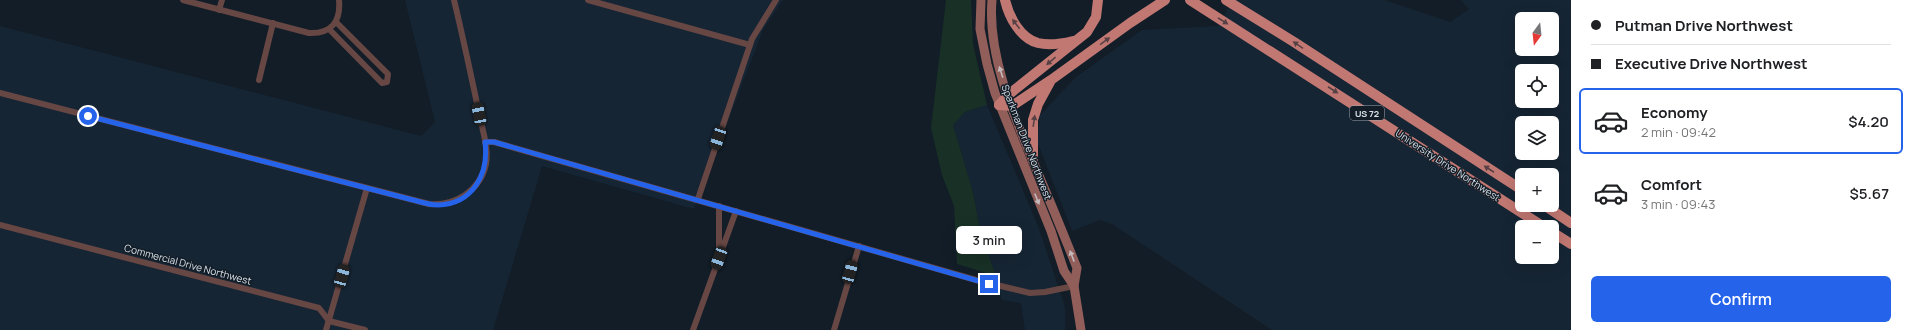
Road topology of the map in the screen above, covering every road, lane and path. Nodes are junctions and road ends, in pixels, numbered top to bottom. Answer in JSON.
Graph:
{"nodes":[{"id":1,"x":183,"y":0,"type":"edge"},
{"id":2,"x":222,"y":0,"type":"edge"},
{"id":3,"x":339,"y":0,"type":"edge"},
{"id":4,"x":454,"y":0,"type":"edge"},
{"id":5,"x":588,"y":0,"type":"edge"},
{"id":6,"x":776,"y":0,"type":"edge"},
{"id":7,"x":981,"y":0,"type":"edge"},
{"id":8,"x":992,"y":0,"type":"edge"},
{"id":9,"x":1005,"y":0,"type":"edge"},
{"id":10,"x":1098,"y":0,"type":"edge"},
{"id":11,"x":1165,"y":0,"type":"edge"},
{"id":12,"x":1190,"y":0,"type":"edge"},
{"id":13,"x":1226,"y":0,"type":"edge"},
{"id":14,"x":1234,"y":3,"type":"edge"},
{"id":15,"x":219,"y":10,"type":"junction"},
{"id":16,"x":336,"y":22,"type":"junction"},
{"id":17,"x":273,"y":23,"type":"junction"},
{"id":18,"x":329,"y":29,"type":"junction"},
{"id":19,"x":1075,"y":41,"type":"junction"},
{"id":20,"x":750,"y":45,"type":"junction"},
{"id":21,"x":258,"y":80,"type":"dead end"},
{"id":22,"x":1051,"y":80,"type":"junction"},
{"id":23,"x":0,"y":93,"type":"edge"},
{"id":24,"x":1008,"y":95,"type":"junction"},
{"id":25,"x":999,"y":105,"type":"junction"},
{"id":26,"x":1012,"y":106,"type":"junction"},
{"id":27,"x":485,"y":142,"type":"junction"},
{"id":28,"x":1033,"y":160,"type":"junction"},
{"id":29,"x":1515,"y":185,"type":"edge"},
{"id":30,"x":367,"y":188,"type":"junction"},
{"id":31,"x":698,"y":199,"type":"junction"},
{"id":32,"x":719,"y":206,"type":"junction"},
{"id":33,"x":736,"y":211,"type":"junction"},
{"id":34,"x":1554,"y":212,"type":"edge"},
{"id":35,"x":1533,"y":220,"type":"edge"},
{"id":36,"x":1571,"y":223,"type":"edge"},
{"id":37,"x":0,"y":226,"type":"edge"},
{"id":38,"x":1559,"y":236,"type":"edge"},
{"id":39,"x":1571,"y":244,"type":"edge"},
{"id":40,"x":859,"y":246,"type":"junction"},
{"id":41,"x":719,"y":258,"type":"junction"},
{"id":42,"x":1074,"y":286,"type":"junction"},
{"id":43,"x":329,"y":321,"type":"junction"},
{"id":44,"x":326,"y":330,"type":"edge"},
{"id":45,"x":365,"y":330,"type":"edge"},
{"id":46,"x":693,"y":330,"type":"edge"},
{"id":47,"x":834,"y":330,"type":"edge"},
{"id":48,"x":1081,"y":330,"type":"edge"}],
"edges":[{"from":1,"to":15,"type":"street"},
{"from":2,"to":15,"type":"street"},
{"from":3,"to":16,"type":"street"},
{"from":4,"to":27,"type":"street"},
{"from":5,"to":20,"type":"street"},
{"from":6,"to":20,"type":"street"},
{"from":7,"to":25,"type":"main road","name":"Sparkman Drive Northwest"},
{"from":24,"to":8,"type":"main road","name":"Sparkman Drive Northwest","one_way":true},
{"from":19,"to":9,"type":"highway","one_way":true},
{"from":10,"to":19,"type":"highway"},
{"from":22,"to":11,"type":"highway","one_way":true},
{"from":12,"to":35,"type":"highway","name":"University Drive Northwest","number":"US 72","one_way":true},
{"from":13,"to":14,"type":"highway","name":"University Drive Northwest","number":"US 72"},
{"from":29,"to":14,"type":"highway","name":"University Drive Northwest","number":"US 72","one_way":true},
{"from":15,"to":17,"type":"street"},
{"from":16,"to":18,"type":"street"},
{"from":16,"to":18,"type":"street"},
{"from":17,"to":18,"type":"street"},
{"from":17,"to":21,"type":"street"},
{"from":19,"to":24,"type":"highway","one_way":true},
{"from":20,"to":31,"type":"street"},
{"from":22,"to":26,"type":"highway"},
{"from":28,"to":22,"type":"highway","one_way":true},
{"from":23,"to":30,"type":"street"},
{"from":24,"to":25,"type":"highway"},
{"from":24,"to":26,"type":"main road","name":"Sparkman Drive Northwest"},
{"from":25,"to":26,"type":"highway"},
{"from":25,"to":42,"type":"main road","name":"Sparkman Drive Northwest","one_way":true},
{"from":26,"to":28,"type":"main road","name":"Sparkman Drive Northwest"},
{"from":27,"to":30,"type":"street"},
{"from":27,"to":31,"type":"street"},
{"from":42,"to":28,"type":"main road","name":"Sparkman Drive Northwest","one_way":true},
{"from":30,"to":43,"type":"street"},
{"from":31,"to":32,"type":"street"},
{"from":32,"to":33,"type":"street"},
{"from":32,"to":41,"type":"street"},
{"from":33,"to":40,"type":"street"},
{"from":33,"to":41,"type":"street"},
{"from":34,"to":36,"type":"highway"},
{"from":37,"to":43,"type":"street","name":"Commercial Drive Northwest"},
{"from":38,"to":39,"type":"highway"},
{"from":40,"to":42,"type":"street"},
{"from":40,"to":47,"type":"street"},
{"from":41,"to":46,"type":"street"},
{"from":42,"to":48,"type":"main road","name":"Sparkman Drive Northwest"},
{"from":43,"to":44,"type":"street"},
{"from":43,"to":45,"type":"street"}]}
